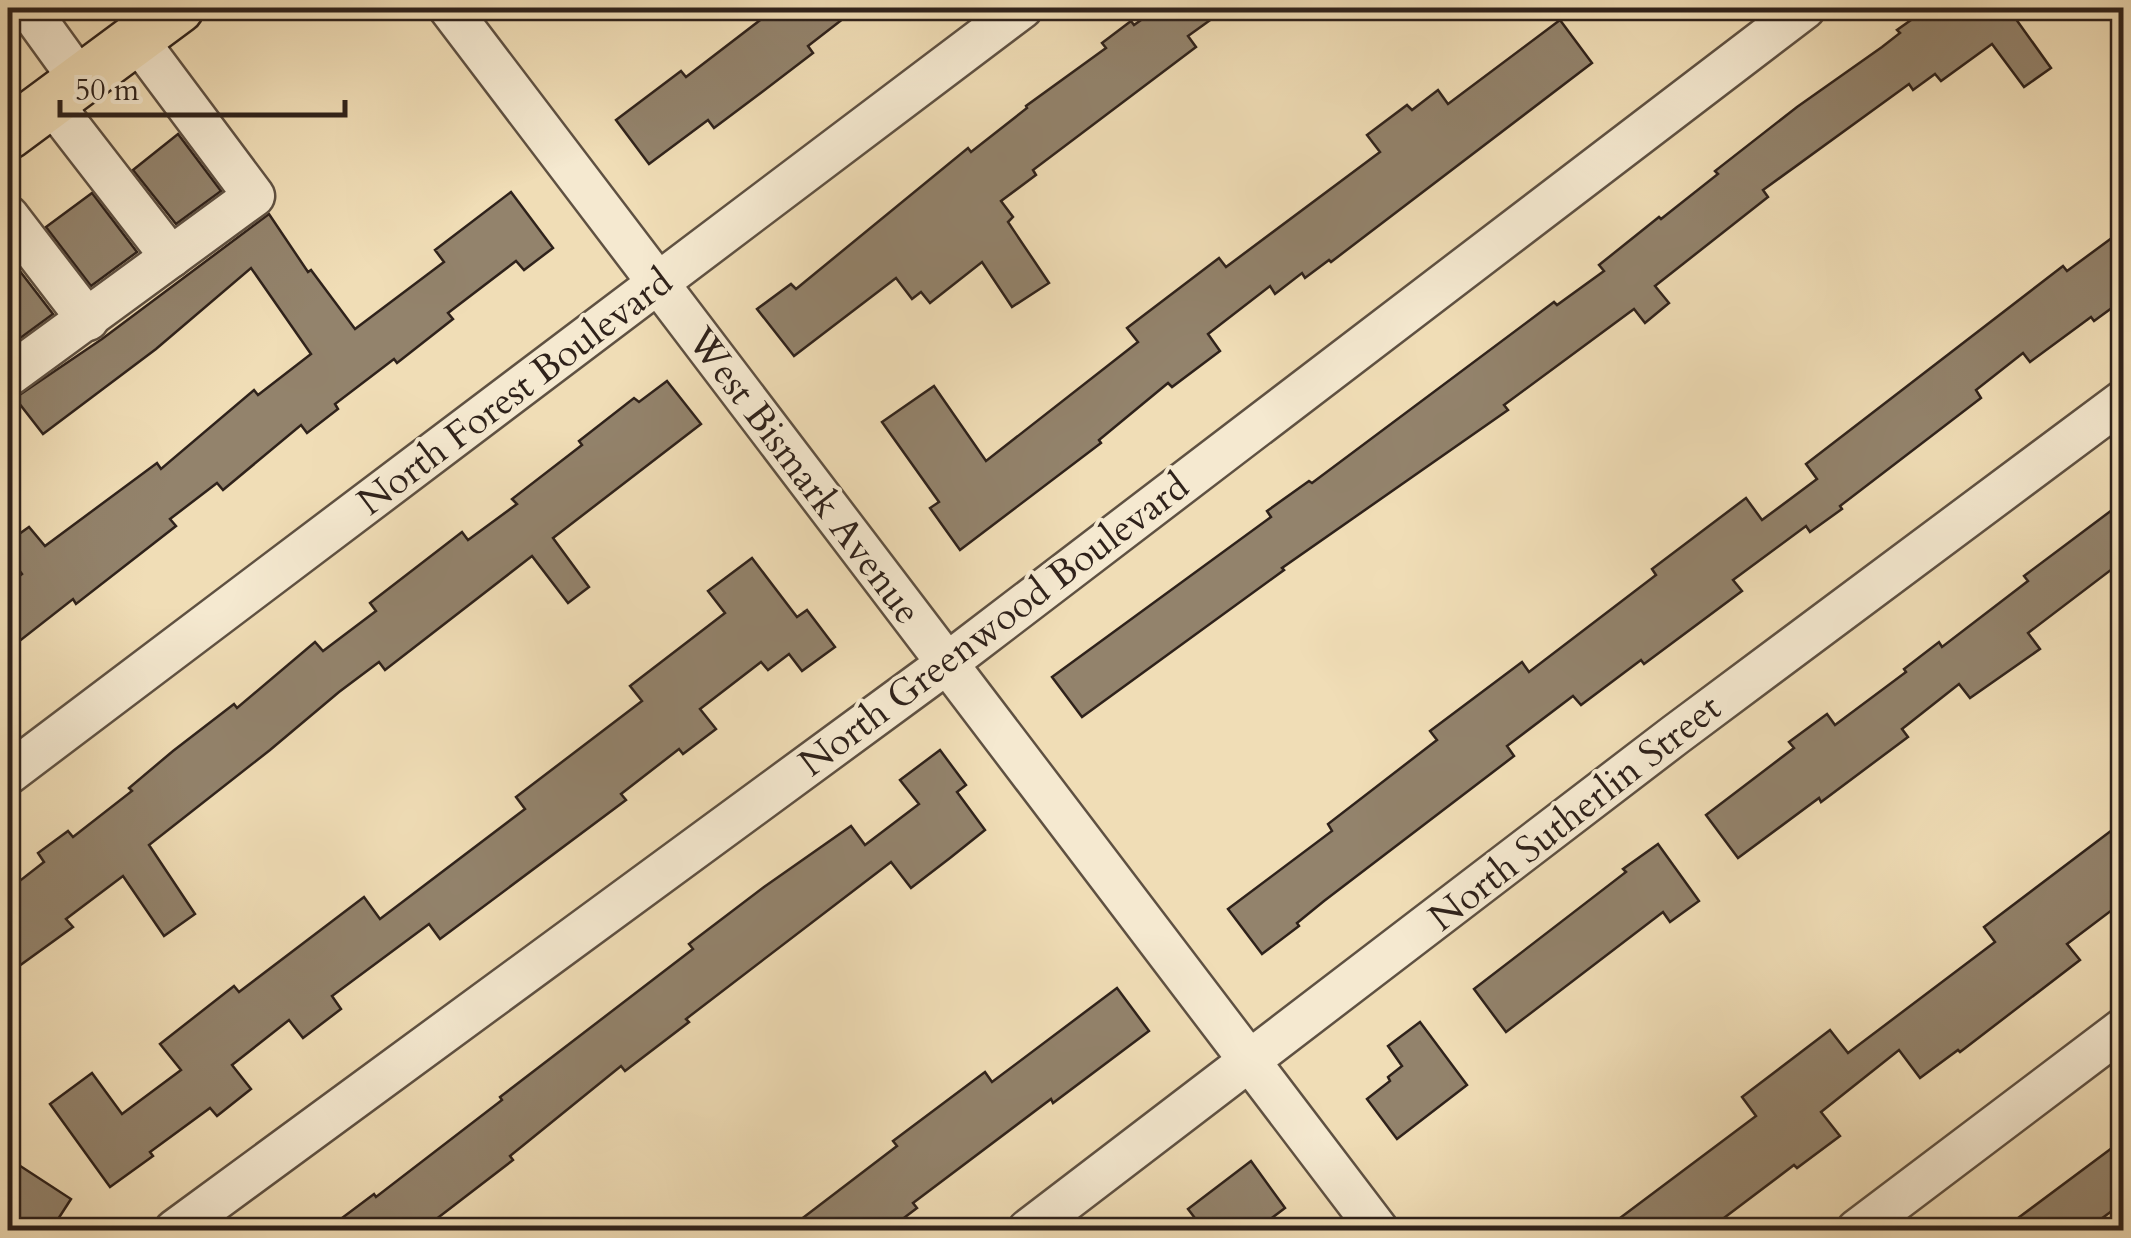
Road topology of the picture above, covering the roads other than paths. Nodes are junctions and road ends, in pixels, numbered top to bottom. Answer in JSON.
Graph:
{"nodes":[{"id":1,"x":28,"y":8,"type":"edge"},
{"id":2,"x":178,"y":8,"type":"edge"},
{"id":3,"x":449,"y":8,"type":"edge"},
{"id":4,"x":1022,"y":8,"type":"edge"},
{"id":5,"x":1805,"y":8,"type":"edge"},
{"id":6,"x":136,"y":38,"type":"junction"},
{"id":7,"x":65,"y":91,"type":"junction"},
{"id":8,"x":8,"y":134,"type":"edge"},
{"id":9,"x":8,"y":216,"type":"edge"},
{"id":10,"x":171,"y":257,"type":"junction"},
{"id":11,"x":658,"y":284,"type":"junction"},
{"id":12,"x":88,"y":320,"type":"junction"},
{"id":13,"x":8,"y":376,"type":"edge"},
{"id":14,"x":2124,"y":400,"type":"edge"},
{"id":15,"x":946,"y":664,"type":"junction"},
{"id":16,"x":8,"y":774,"type":"edge"},
{"id":17,"x":2124,"y":1028,"type":"edge"},
{"id":18,"x":1253,"y":1062,"type":"junction"},
{"id":19,"x":174,"y":1230,"type":"edge"},
{"id":20,"x":1028,"y":1230,"type":"edge"},
{"id":21,"x":1378,"y":1230,"type":"edge"},
{"id":22,"x":1858,"y":1230,"type":"edge"}],
"edges":[{"from":1,"to":7,"type":"street"},
{"from":2,"to":6,"type":"main road"},
{"from":3,"to":11,"type":"street","name":"West Bismark Avenue"},
{"from":4,"to":11,"type":"street","name":"North Forest Boulevard"},
{"from":5,"to":15,"type":"street","name":"North Greenwood Boulevard"},
{"from":6,"to":7,"type":"main road"},
{"from":6,"to":10,"type":"street"},
{"from":7,"to":8,"type":"main road"},
{"from":7,"to":10,"type":"street"},
{"from":9,"to":12,"type":"street"},
{"from":10,"to":12,"type":"street"},
{"from":11,"to":15,"type":"street","name":"West Bismark Avenue"},
{"from":11,"to":16,"type":"street","name":"North Forest Boulevard"},
{"from":12,"to":13,"type":"street"},
{"from":14,"to":18,"type":"street","name":"North Sutherlin Street"},
{"from":15,"to":18,"type":"street","name":"West Bismark Avenue"},
{"from":15,"to":19,"type":"street","name":"North Greenwood Boulevard"},
{"from":17,"to":22,"type":"street"},
{"from":18,"to":20,"type":"street","name":"North Sutherlin Street"},
{"from":18,"to":21,"type":"street","name":"West Bismark Avenue"}]}
